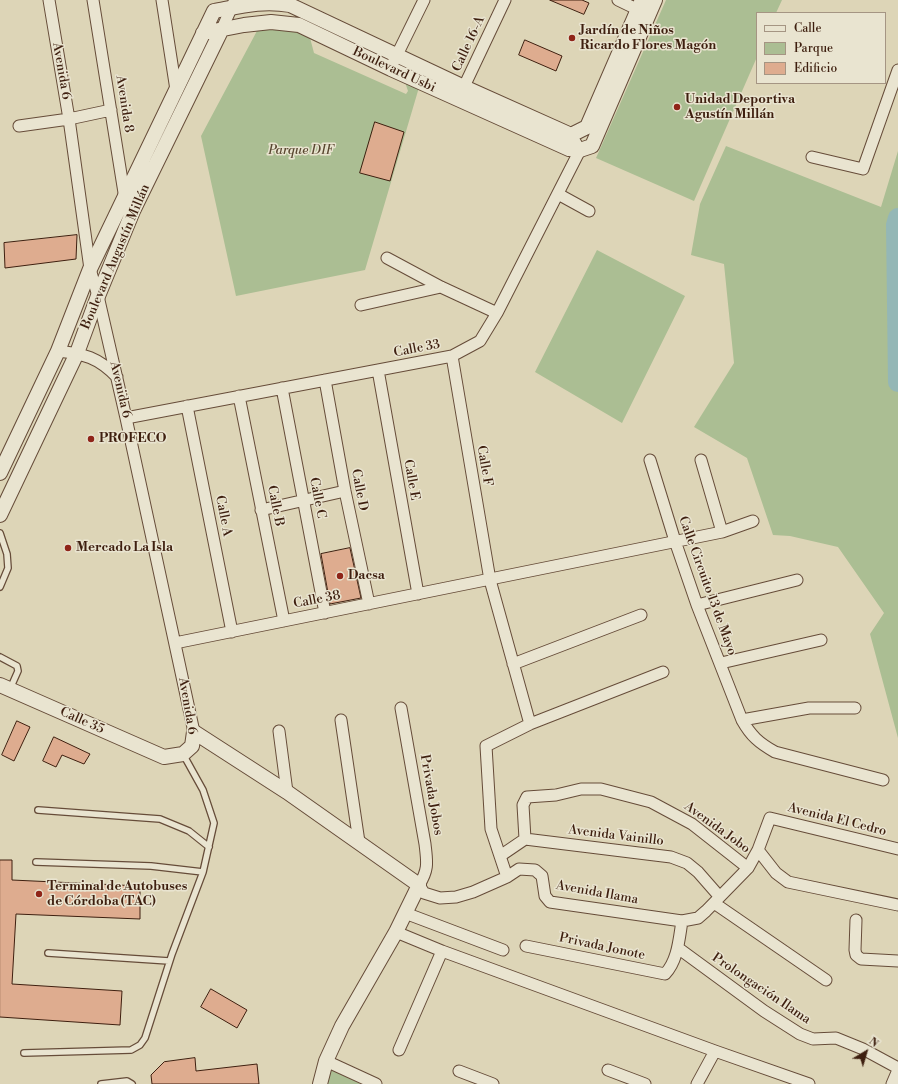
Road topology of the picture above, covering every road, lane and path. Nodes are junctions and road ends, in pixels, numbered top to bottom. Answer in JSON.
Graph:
{"nodes":[{"id":1,"x":49,"y":0,"type":"edge"},
{"id":2,"x":94,"y":0,"type":"edge"},
{"id":3,"x":162,"y":0,"type":"edge"},
{"id":4,"x":424,"y":0,"type":"edge"},
{"id":5,"x":505,"y":0,"type":"edge"},
{"id":6,"x":618,"y":0,"type":"edge"},
{"id":7,"x":655,"y":0,"type":"edge"},
{"id":8,"x":267,"y":1,"type":"edge"},
{"id":9,"x":233,"y":4,"type":"edge"},
{"id":10,"x":217,"y":6,"type":"edge"},
{"id":11,"x":643,"y":8,"type":"edge"},
{"id":12,"x":221,"y":31,"type":"junction"},
{"id":13,"x":203,"y":33,"type":"junction"},
{"id":14,"x":396,"y":55,"type":"junction"},
{"id":15,"x":391,"y":69,"type":"junction"},
{"id":16,"x":898,"y":70,"type":"edge"},
{"id":17,"x":464,"y":87,"type":"junction"},
{"id":18,"x":176,"y":90,"type":"junction"},
{"id":19,"x":458,"y":100,"type":"junction"},
{"id":20,"x":111,"y":110,"type":"junction"},
{"id":21,"x":69,"y":119,"type":"junction"},
{"id":22,"x":19,"y":126,"type":"dead end"},
{"id":23,"x":571,"y":135,"type":"junction"},
{"id":24,"x":580,"y":150,"type":"junction"},
{"id":25,"x":812,"y":157,"type":"dead end"},
{"id":26,"x":558,"y":194,"type":"junction"},
{"id":27,"x":124,"y":197,"type":"junction"},
{"id":28,"x":133,"y":211,"type":"junction"},
{"id":29,"x":588,"y":211,"type":"dead end"},
{"id":30,"x":387,"y":258,"type":"dead end"},
{"id":31,"x":90,"y":269,"type":"junction"},
{"id":32,"x":441,"y":287,"type":"junction"},
{"id":33,"x":98,"y":296,"type":"junction"},
{"id":34,"x":361,"y":305,"type":"dead end"},
{"id":35,"x":497,"y":313,"type":"junction"},
{"id":36,"x":58,"y":351,"type":"junction"},
{"id":37,"x":77,"y":353,"type":"junction"},
{"id":38,"x":452,"y":356,"type":"junction"},
{"id":39,"x":378,"y":370,"type":"junction"},
{"id":40,"x":117,"y":377,"type":"junction"},
{"id":41,"x":325,"y":380,"type":"junction"},
{"id":42,"x":282,"y":388,"type":"junction"},
{"id":43,"x":239,"y":396,"type":"junction"},
{"id":44,"x":186,"y":406,"type":"junction"},
{"id":45,"x":126,"y":418,"type":"junction"},
{"id":46,"x":650,"y":460,"type":"dead end"},
{"id":47,"x":701,"y":460,"type":"dead end"},
{"id":48,"x":0,"y":473,"type":"edge"},
{"id":49,"x":345,"y":491,"type":"junction"},
{"id":50,"x":303,"y":501,"type":"junction"},
{"id":51,"x":261,"y":510,"type":"junction"},
{"id":52,"x":0,"y":515,"type":"edge"},
{"id":53,"x":753,"y":521,"type":"dead end"},
{"id":54,"x":722,"y":532,"type":"junction"},
{"id":55,"x":0,"y":533,"type":"edge"},
{"id":56,"x":675,"y":541,"type":"junction"},
{"id":57,"x":490,"y":580,"type":"junction"},
{"id":58,"x":797,"y":580,"type":"dead end"},
{"id":59,"x":0,"y":587,"type":"edge"},
{"id":60,"x":418,"y":594,"type":"junction"},
{"id":61,"x":369,"y":604,"type":"junction"},
{"id":62,"x":697,"y":605,"type":"junction"},
{"id":63,"x":325,"y":613,"type":"junction"},
{"id":64,"x":642,"y":615,"type":"dead end"},
{"id":65,"x":284,"y":621,"type":"junction"},
{"id":66,"x":232,"y":632,"type":"junction"},
{"id":67,"x":821,"y":640,"type":"dead end"},
{"id":68,"x":174,"y":643,"type":"junction"},
{"id":69,"x":0,"y":657,"type":"edge"},
{"id":70,"x":721,"y":663,"type":"junction"},
{"id":71,"x":512,"y":664,"type":"junction"},
{"id":72,"x":664,"y":672,"type":"dead end"},
{"id":73,"x":5,"y":687,"type":"edge"},
{"id":74,"x":401,"y":708,"type":"dead end"},
{"id":75,"x":855,"y":708,"type":"dead end"},
{"id":76,"x":341,"y":720,"type":"dead end"},
{"id":77,"x":742,"y":720,"type":"junction"},
{"id":78,"x":530,"y":724,"type":"junction"},
{"id":79,"x":194,"y":732,"type":"junction"},
{"id":80,"x":279,"y":732,"type":"dead end"},
{"id":81,"x":183,"y":754,"type":"junction"},
{"id":82,"x":164,"y":757,"type":"joint"},
{"id":83,"x":883,"y":780,"type":"dead end"},
{"id":84,"x":287,"y":792,"type":"junction"},
{"id":85,"x":38,"y":810,"type":"dead end"},
{"id":86,"x":524,"y":839,"type":"junction"},
{"id":87,"x":358,"y":842,"type":"junction"},
{"id":88,"x":209,"y":847,"type":"junction"},
{"id":89,"x":898,"y":849,"type":"edge"},
{"id":90,"x":758,"y":850,"type":"junction"},
{"id":91,"x":500,"y":856,"type":"junction"},
{"id":92,"x":36,"y":862,"type":"dead end"},
{"id":93,"x":748,"y":868,"type":"junction"},
{"id":94,"x":203,"y":872,"type":"junction"},
{"id":95,"x":507,"y":877,"type":"junction"},
{"id":96,"x":419,"y":885,"type":"junction"},
{"id":97,"x":717,"y":899,"type":"junction"},
{"id":98,"x":898,"y":905,"type":"edge"},
{"id":99,"x":405,"y":913,"type":"junction"},
{"id":100,"x":856,"y":920,"type":"dead end"},
{"id":101,"x":682,"y":921,"type":"junction"},
{"id":102,"x":396,"y":932,"type":"junction"},
{"id":103,"x":526,"y":946,"type":"dead end"},
{"id":104,"x":678,"y":948,"type":"junction"},
{"id":105,"x":503,"y":950,"type":"dead end"},
{"id":106,"x":442,"y":951,"type":"junction"},
{"id":107,"x":48,"y":953,"type":"dead end"},
{"id":108,"x":169,"y":961,"type":"junction"},
{"id":109,"x":898,"y":961,"type":"edge"},
{"id":110,"x":826,"y":980,"type":"dead end"},
{"id":111,"x":399,"y":1050,"type":"dead end"},
{"id":112,"x":715,"y":1051,"type":"junction"},
{"id":113,"x":24,"y":1052,"type":"dead end"},
{"id":114,"x":326,"y":1061,"type":"junction"},
{"id":115,"x":898,"y":1069,"type":"edge"},
{"id":116,"x":608,"y":1070,"type":"dead end"},
{"id":117,"x":459,"y":1071,"type":"dead end"},
{"id":118,"x":101,"y":1084,"type":"edge"},
{"id":119,"x":132,"y":1084,"type":"edge"},
{"id":120,"x":320,"y":1084,"type":"edge"},
{"id":121,"x":376,"y":1084,"type":"edge"},
{"id":122,"x":493,"y":1084,"type":"edge"},
{"id":123,"x":645,"y":1084,"type":"edge"},
{"id":124,"x":697,"y":1084,"type":"edge"},
{"id":125,"x":809,"y":1084,"type":"edge"},
{"id":126,"x":892,"y":1084,"type":"edge"}],
"edges":[{"from":1,"to":21,"type":"street","name":"Avenida 6"},
{"from":2,"to":20,"type":"street","name":"Avenida 8"},
{"from":3,"to":18,"type":"street"},
{"from":4,"to":14,"type":"street"},
{"from":5,"to":17,"type":"street","name":"Calle 16-A"},
{"from":6,"to":11,"type":"street"},
{"from":7,"to":11,"type":"street"},
{"from":8,"to":9,"type":"street","name":"Boulevard Usbi"},
{"from":8,"to":14,"type":"street","name":"Boulevard Usbi"},
{"from":9,"to":10,"type":"street","name":"Boulevard Usbi"},
{"from":9,"to":12,"type":"street","name":"Boulevard Augustín Millán"},
{"from":10,"to":13,"type":"street","name":"Boulevard Augustín Millán"},
{"from":11,"to":23,"type":"street"},
{"from":11,"to":24,"type":"street"},
{"from":12,"to":13,"type":"street","name":"Boulevard Usbi"},
{"from":12,"to":15,"type":"street","name":"Boulevard Usbi"},
{"from":12,"to":28,"type":"street","name":"Boulevard Augustín Millán"},
{"from":13,"to":18,"type":"street","name":"Boulevard Augustín Millán"},
{"from":14,"to":15,"type":"street"},
{"from":14,"to":17,"type":"street","name":"Boulevard Usbi"},
{"from":15,"to":19,"type":"street","name":"Boulevard Usbi"},
{"from":16,"to":25,"type":"street"},
{"from":17,"to":19,"type":"street","name":"Calle 16-A"},
{"from":17,"to":23,"type":"street","name":"Boulevard Usbi"},
{"from":18,"to":27,"type":"street","name":"Boulevard Augustín Millán"},
{"from":19,"to":24,"type":"street","name":"Boulevard Usbi"},
{"from":20,"to":21,"type":"street"},
{"from":20,"to":27,"type":"street","name":"Avenida 8"},
{"from":21,"to":22,"type":"street"},
{"from":21,"to":31,"type":"street","name":"Avenida 6"},
{"from":23,"to":24,"type":"street"},
{"from":24,"to":26,"type":"street","name":"Calle 33"},
{"from":26,"to":29,"type":"street"},
{"from":26,"to":35,"type":"street","name":"Calle 33"},
{"from":27,"to":28,"type":"street","name":"Avenida 8"},
{"from":27,"to":31,"type":"street","name":"Boulevard Augustín Millán"},
{"from":28,"to":33,"type":"street","name":"Boulevard Augustín Millán"},
{"from":30,"to":32,"type":"street"},
{"from":31,"to":33,"type":"street","name":"Avenida 6"},
{"from":31,"to":36,"type":"street","name":"Boulevard Augustín Millán"},
{"from":32,"to":34,"type":"street"},
{"from":32,"to":35,"type":"street"},
{"from":33,"to":37,"type":"street","name":"Boulevard Augustín Millán"},
{"from":33,"to":40,"type":"street","name":"Avenida 6"},
{"from":35,"to":38,"type":"street","name":"Calle 33"},
{"from":36,"to":37,"type":"street"},
{"from":36,"to":48,"type":"street","name":"Boulevard Augustín Millán"},
{"from":37,"to":40,"type":"street"},
{"from":37,"to":52,"type":"street","name":"Boulevard Augustín Millán"},
{"from":38,"to":39,"type":"street","name":"Calle 33"},
{"from":38,"to":57,"type":"street","name":"Calle F"},
{"from":39,"to":41,"type":"street","name":"Calle 33"},
{"from":39,"to":60,"type":"street","name":"Calle E"},
{"from":40,"to":45,"type":"street","name":"Avenida 6"},
{"from":41,"to":42,"type":"street","name":"Calle 33"},
{"from":41,"to":49,"type":"street","name":"Calle D"},
{"from":42,"to":43,"type":"street","name":"Calle 33"},
{"from":42,"to":50,"type":"street","name":"Calle C"},
{"from":43,"to":44,"type":"street","name":"Calle 33"},
{"from":43,"to":51,"type":"street","name":"Calle B"},
{"from":44,"to":45,"type":"street","name":"Calle 33"},
{"from":44,"to":66,"type":"street","name":"Calle A"},
{"from":45,"to":68,"type":"street","name":"Avenida 6"},
{"from":46,"to":56,"type":"street","name":"Calle Circuito 13 de Mayo"},
{"from":47,"to":54,"type":"street"},
{"from":49,"to":50,"type":"street"},
{"from":49,"to":61,"type":"street","name":"Calle D"},
{"from":50,"to":51,"type":"street"},
{"from":50,"to":63,"type":"street","name":"Calle C"},
{"from":51,"to":65,"type":"street","name":"Calle B"},
{"from":53,"to":54,"type":"street","name":"Calle 38"},
{"from":54,"to":56,"type":"street","name":"Calle 38"},
{"from":55,"to":59,"type":"lane"},
{"from":56,"to":57,"type":"street","name":"Calle 38"},
{"from":56,"to":62,"type":"street","name":"Calle Circuito 13 de Mayo"},
{"from":57,"to":60,"type":"street","name":"Calle 38"},
{"from":57,"to":71,"type":"street","name":"Calle F"},
{"from":58,"to":62,"type":"street"},
{"from":60,"to":61,"type":"street","name":"Calle 38"},
{"from":61,"to":63,"type":"street","name":"Calle 38"},
{"from":62,"to":70,"type":"street","name":"Calle Circuito 13 de Mayo"},
{"from":63,"to":65,"type":"street","name":"Calle 38"},
{"from":64,"to":71,"type":"street"},
{"from":65,"to":66,"type":"street","name":"Calle 38"},
{"from":66,"to":68,"type":"street","name":"Calle 38"},
{"from":67,"to":70,"type":"street"},
{"from":68,"to":79,"type":"street","name":"Avenida 6"},
{"from":69,"to":73,"type":"lane"},
{"from":70,"to":77,"type":"street","name":"Calle Circuito 13 de Mayo"},
{"from":71,"to":78,"type":"street","name":"Calle F"},
{"from":72,"to":78,"type":"street"},
{"from":73,"to":82,"type":"street","name":"Calle 35"},
{"from":74,"to":96,"type":"street","name":"Privada Jobos"},
{"from":75,"to":77,"type":"street"},
{"from":76,"to":87,"type":"street"},
{"from":77,"to":83,"type":"street","name":"Calle Circuito 13 de Mayo"},
{"from":78,"to":91,"type":"street"},
{"from":79,"to":81,"type":"street","name":"Avenida 6"},
{"from":79,"to":84,"type":"street"},
{"from":80,"to":84,"type":"street"},
{"from":81,"to":82,"type":"street","name":"Avenida 6"},
{"from":81,"to":88,"type":"lane"},
{"from":84,"to":87,"type":"street"},
{"from":85,"to":88,"type":"lane"},
{"from":86,"to":91,"type":"street"},
{"from":86,"to":93,"type":"street","name":"Avenida Jobo"},
{"from":86,"to":97,"type":"street","name":"Avenida Vainillo"},
{"from":87,"to":96,"type":"street"},
{"from":88,"to":94,"type":"lane"},
{"from":89,"to":90,"type":"street","name":"Avenida El Cedro"},
{"from":90,"to":93,"type":"street"},
{"from":90,"to":98,"type":"street"},
{"from":91,"to":95,"type":"street"},
{"from":92,"to":94,"type":"lane"},
{"from":93,"to":97,"type":"street"},
{"from":94,"to":108,"type":"lane"},
{"from":95,"to":96,"type":"street","name":"Avenida Ilama"},
{"from":95,"to":101,"type":"street","name":"Avenida Ilama"},
{"from":96,"to":99,"type":"street"},
{"from":97,"to":101,"type":"street"},
{"from":97,"to":110,"type":"street","name":"Avenida Vainillo"},
{"from":99,"to":102,"type":"street"},
{"from":99,"to":105,"type":"street"},
{"from":100,"to":109,"type":"street"},
{"from":101,"to":104,"type":"street"},
{"from":102,"to":106,"type":"street"},
{"from":102,"to":114,"type":"street"},
{"from":103,"to":104,"type":"street","name":"Privada Jonote"},
{"from":104,"to":115,"type":"street","name":"Prolongación Ilama"},
{"from":106,"to":111,"type":"street"},
{"from":106,"to":112,"type":"street"},
{"from":107,"to":108,"type":"lane"},
{"from":108,"to":113,"type":"lane"},
{"from":112,"to":124,"type":"street"},
{"from":112,"to":125,"type":"street"},
{"from":114,"to":120,"type":"street"},
{"from":114,"to":121,"type":"street"},
{"from":115,"to":126,"type":"street"},
{"from":116,"to":123,"type":"street"},
{"from":117,"to":122,"type":"street"},
{"from":118,"to":119,"type":"lane"}]}
